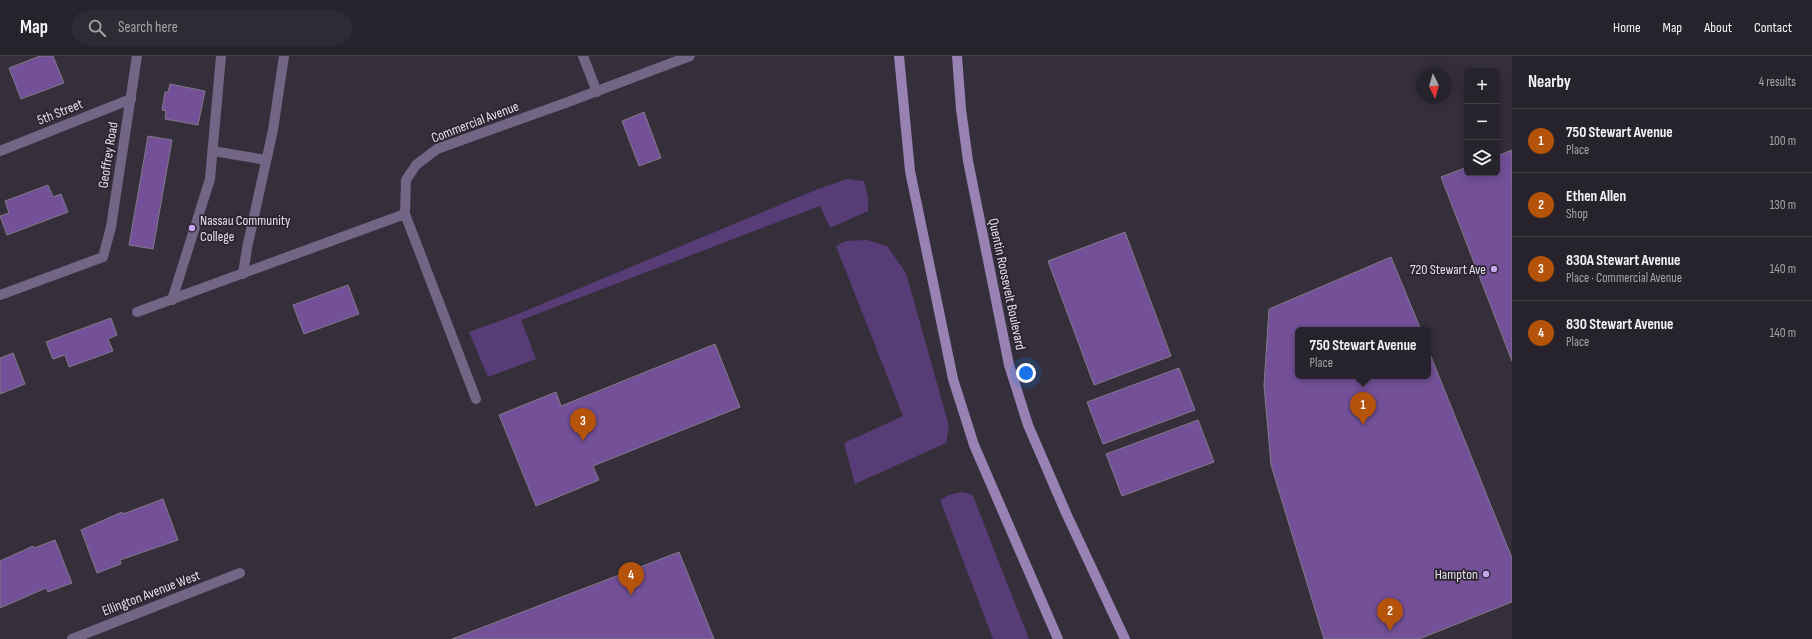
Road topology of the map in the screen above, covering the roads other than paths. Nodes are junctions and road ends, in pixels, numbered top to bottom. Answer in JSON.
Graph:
{"nodes":[{"id":1,"x":137,"y":56,"type":"edge"},
{"id":2,"x":221,"y":56,"type":"edge"},
{"id":3,"x":284,"y":56,"type":"edge"},
{"id":4,"x":583,"y":56,"type":"edge"},
{"id":5,"x":690,"y":56,"type":"edge"},
{"id":6,"x":900,"y":56,"type":"edge"},
{"id":7,"x":957,"y":56,"type":"edge"},
{"id":8,"x":597,"y":92,"type":"junction"},
{"id":9,"x":131,"y":99,"type":"junction"},
{"id":10,"x":0,"y":151,"type":"edge"},
{"id":11,"x":213,"y":151,"type":"junction"},
{"id":12,"x":266,"y":160,"type":"junction"},
{"id":13,"x":405,"y":214,"type":"junction"},
{"id":14,"x":243,"y":274,"type":"junction"},
{"id":15,"x":0,"y":295,"type":"edge"},
{"id":16,"x":172,"y":300,"type":"junction"},
{"id":17,"x":137,"y":312,"type":"dead end"},
{"id":18,"x":476,"y":399,"type":"dead end"},
{"id":19,"x":240,"y":574,"type":"dead end"},
{"id":20,"x":72,"y":639,"type":"edge"},
{"id":21,"x":1058,"y":639,"type":"edge"},
{"id":22,"x":1125,"y":639,"type":"edge"}],
"edges":[{"from":1,"to":9,"type":"street","name":"Geoffrey Road"},
{"from":2,"to":11,"type":"street"},
{"from":3,"to":12,"type":"street"},
{"from":4,"to":8,"type":"street"},
{"from":5,"to":8,"type":"street","name":"Commercial Avenue"},
{"from":6,"to":21,"type":"street"},
{"from":7,"to":22,"type":"street","name":"Quentin Roosevelt Boulevard"},
{"from":8,"to":13,"type":"street","name":"Commercial Avenue"},
{"from":9,"to":10,"type":"street","name":"5th Street"},
{"from":9,"to":15,"type":"street","name":"Geoffrey Road"},
{"from":11,"to":12,"type":"street"},
{"from":11,"to":16,"type":"street"},
{"from":12,"to":14,"type":"street"},
{"from":13,"to":14,"type":"street"},
{"from":13,"to":18,"type":"street","name":"Commercial Avenue"},
{"from":14,"to":16,"type":"street"},
{"from":16,"to":17,"type":"street"},
{"from":19,"to":20,"type":"street","name":"Ellington Avenue West"}]}
